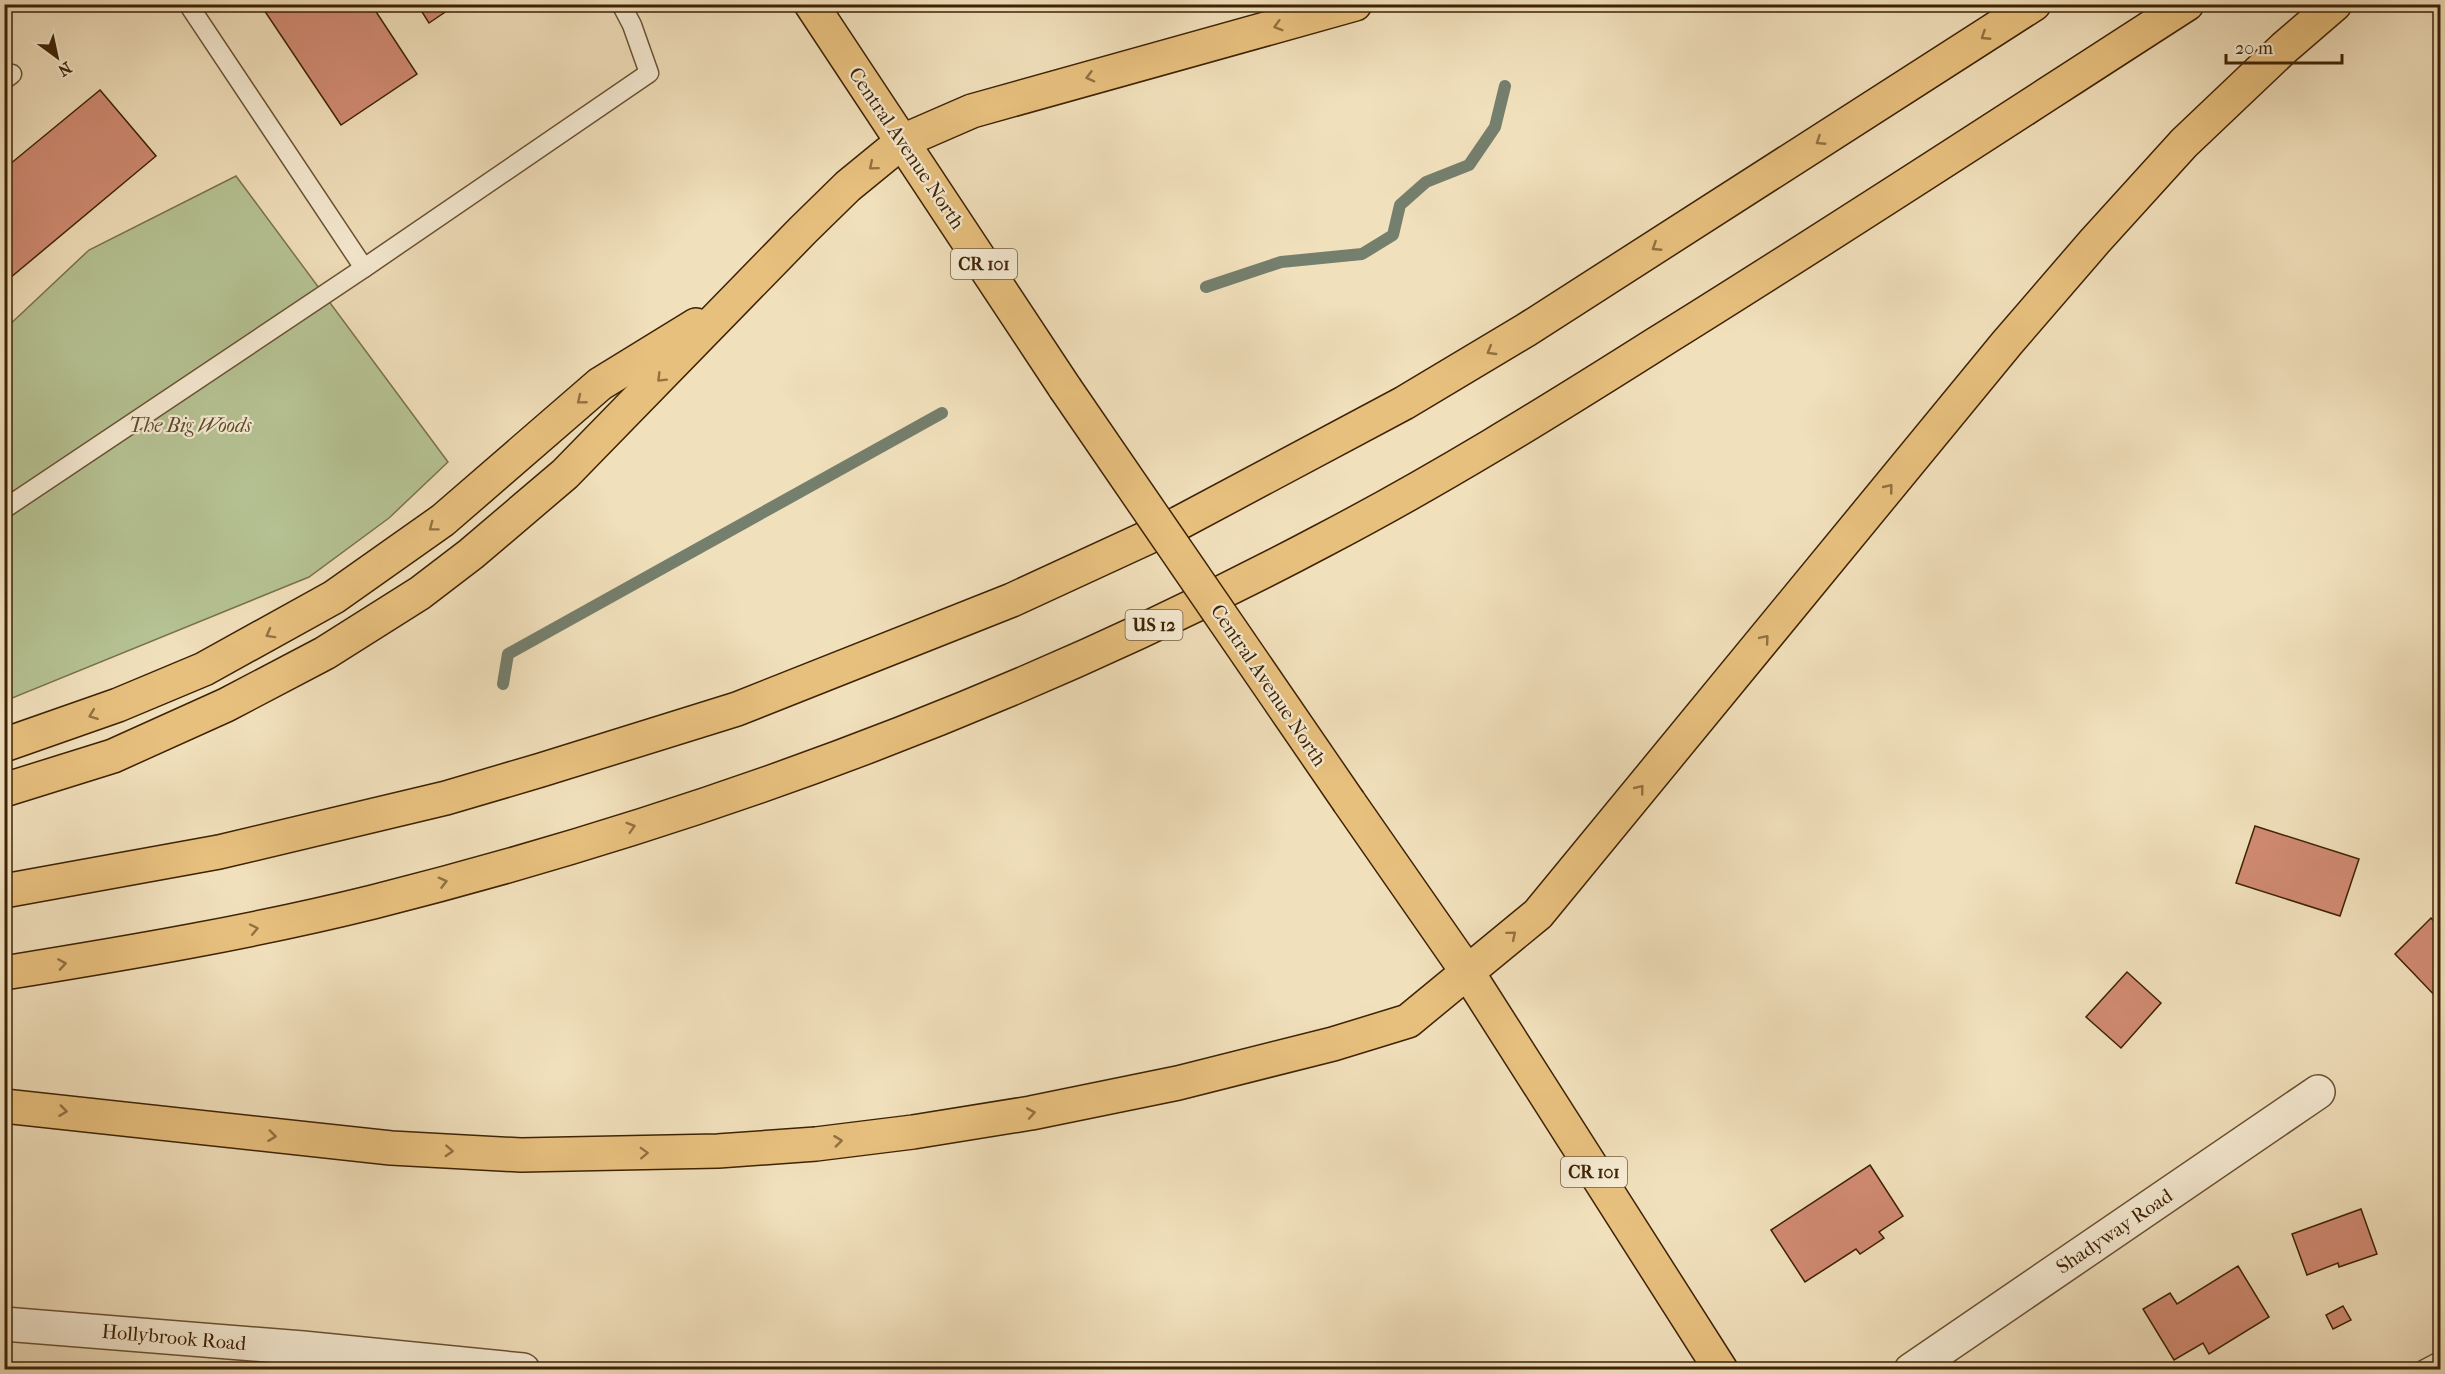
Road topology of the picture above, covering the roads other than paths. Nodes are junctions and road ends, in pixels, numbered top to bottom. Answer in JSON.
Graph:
{"nodes":[{"id":1,"x":188,"y":4,"type":"edge"},
{"id":2,"x":621,"y":4,"type":"edge"},
{"id":3,"x":811,"y":4,"type":"edge"},
{"id":4,"x":1355,"y":4,"type":"edge"},
{"id":5,"x":2034,"y":4,"type":"edge"},
{"id":6,"x":2187,"y":4,"type":"edge"},
{"id":7,"x":2335,"y":4,"type":"edge"},
{"id":8,"x":903,"y":141,"type":"junction"},
{"id":9,"x":364,"y":267,"type":"junction"},
{"id":10,"x":736,"y":301,"type":"junction"},
{"id":11,"x":4,"y":509,"type":"edge"},
{"id":12,"x":4,"y":745,"type":"edge"},
{"id":13,"x":4,"y":790,"type":"edge"},
{"id":14,"x":4,"y":891,"type":"edge"},
{"id":15,"x":4,"y":973,"type":"edge"},
{"id":16,"x":1468,"y":973,"type":"junction"},
{"id":17,"x":2318,"y":1092,"type":"dead end"},
{"id":18,"x":4,"y":1106,"type":"edge"},
{"id":19,"x":4,"y":1323,"type":"edge"},
{"id":20,"x":303,"y":1348,"type":"junction"},
{"id":21,"x":2440,"y":1361,"type":"edge"},
{"id":22,"x":277,"y":1370,"type":"edge"},
{"id":23,"x":524,"y":1370,"type":"edge"},
{"id":24,"x":1721,"y":1370,"type":"edge"},
{"id":25,"x":1911,"y":1370,"type":"edge"},
{"id":26,"x":2423,"y":1370,"type":"edge"}],
"edges":[{"from":1,"to":9,"type":"lane"},
{"from":2,"to":9,"type":"lane"},
{"from":3,"to":8,"type":"main road","name":"Central Avenue North","number":"CR 101"},
{"from":4,"to":8,"type":"main road","one_way":true},
{"from":5,"to":14,"type":"main road","one_way":true},
{"from":15,"to":6,"type":"main road","number":"US 12","one_way":true},
{"from":16,"to":7,"type":"main road","one_way":true},
{"from":8,"to":10,"type":"main road","one_way":true},
{"from":8,"to":16,"type":"main road","name":"Central Avenue North","number":"CR 101","bridge":true},
{"from":9,"to":11,"type":"lane"},
{"from":10,"to":12,"type":"main road","one_way":true},
{"from":10,"to":13,"type":"main road","one_way":true},
{"from":18,"to":16,"type":"main road","one_way":true},
{"from":16,"to":24,"type":"main road","name":"Central Avenue North","number":"CR 101"},
{"from":17,"to":25,"type":"street","name":"Shadyway Road"},
{"from":19,"to":20,"type":"street","name":"Hollybrook Road"},
{"from":20,"to":22,"type":"street"},
{"from":20,"to":23,"type":"street","name":"Hollybrook Road"},
{"from":21,"to":26,"type":"lane"}]}
